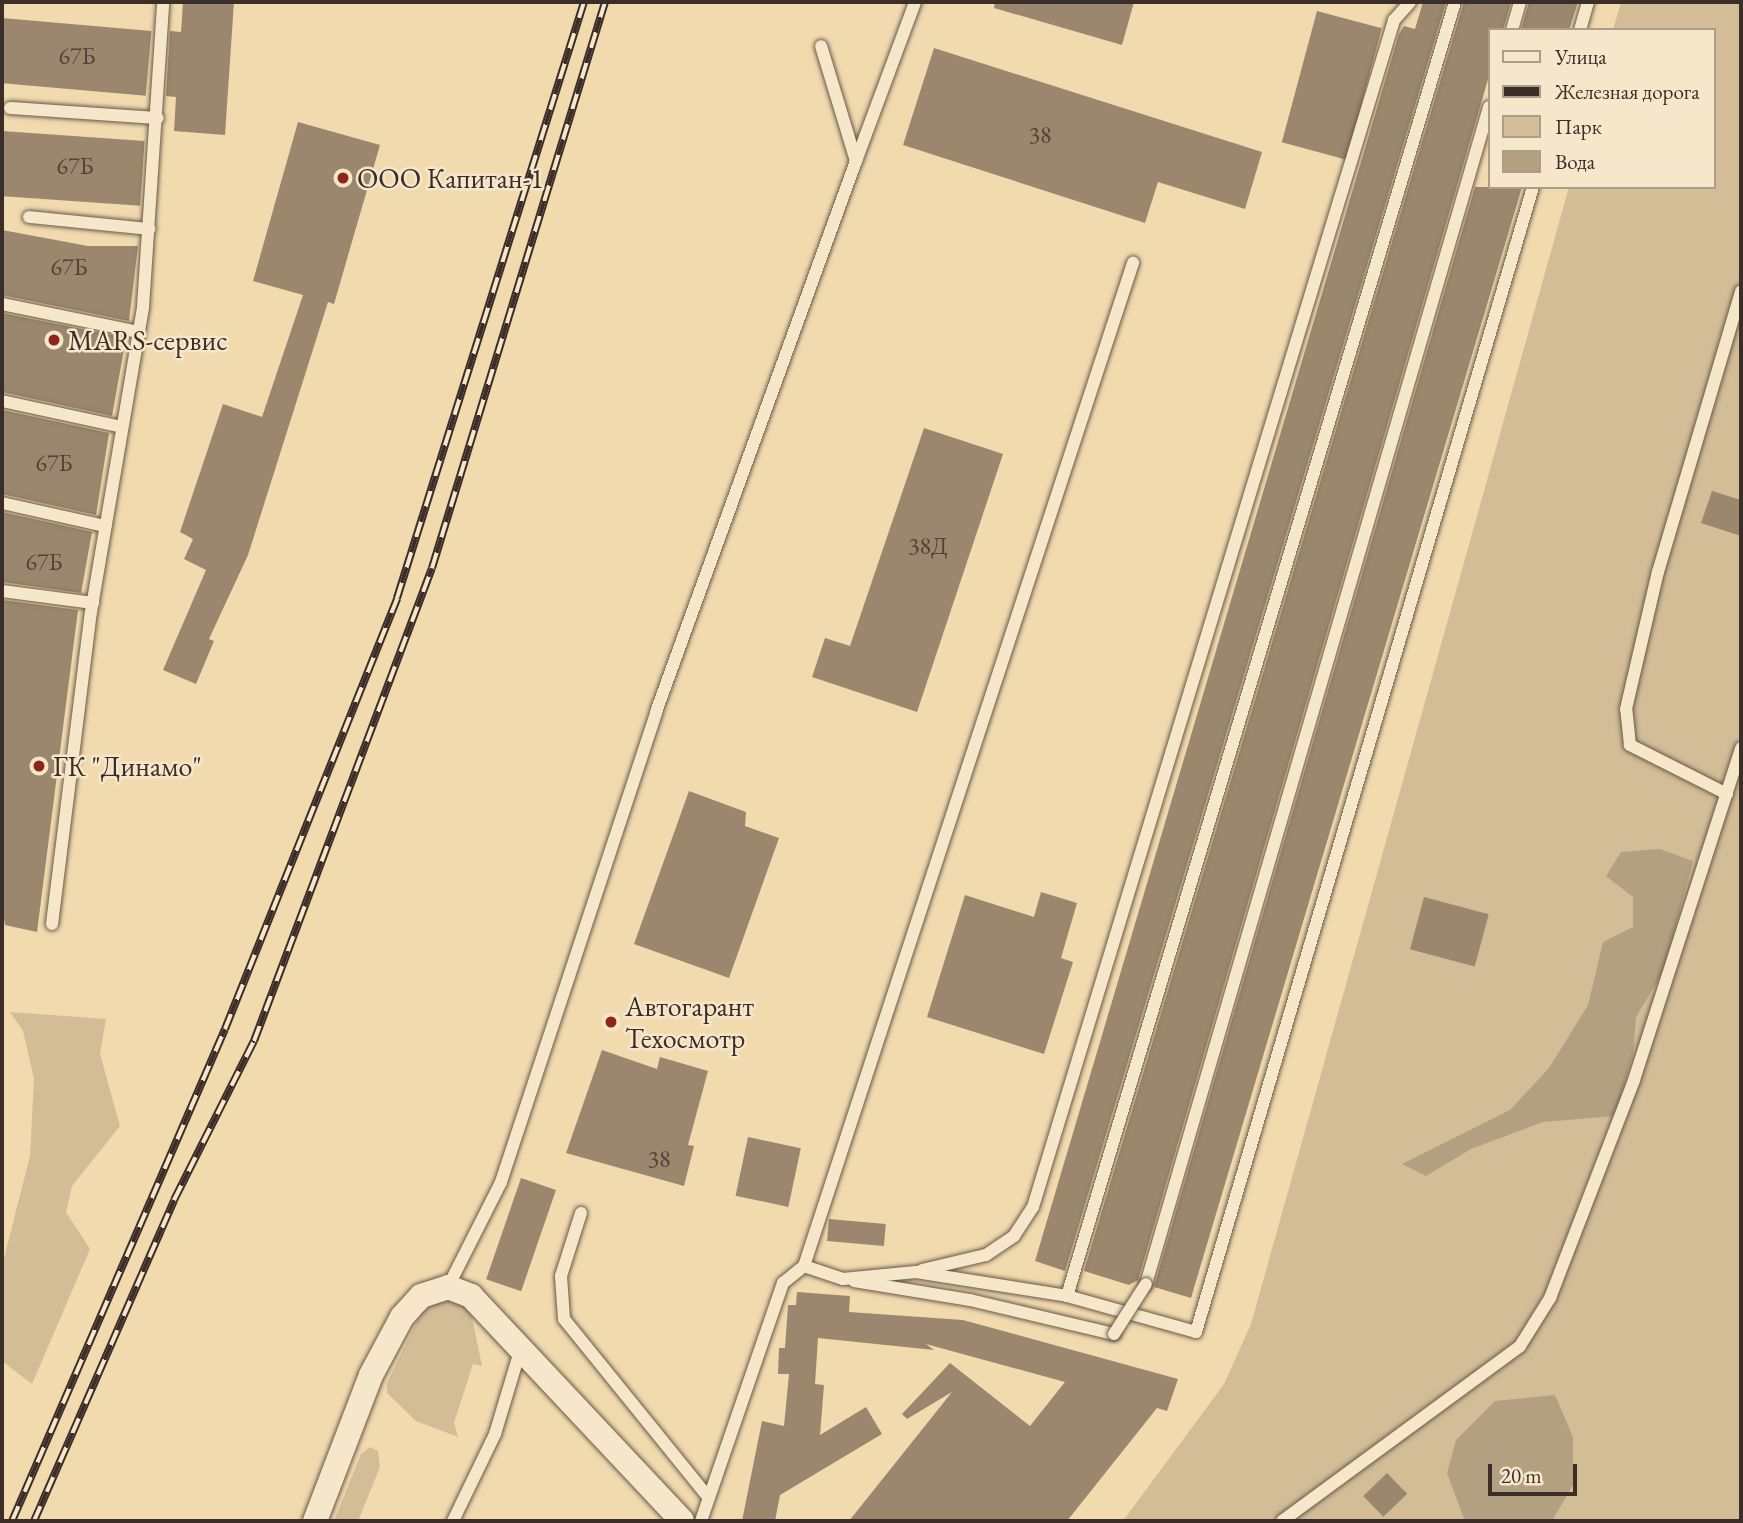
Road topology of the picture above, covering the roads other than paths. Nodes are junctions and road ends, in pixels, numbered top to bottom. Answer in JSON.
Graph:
{"nodes":[{"id":1,"x":163,"y":2,"type":"edge"},
{"id":2,"x":915,"y":2,"type":"edge"},
{"id":3,"x":1410,"y":2,"type":"edge"},
{"id":4,"x":1455,"y":2,"type":"edge"},
{"id":5,"x":1520,"y":2,"type":"edge"},
{"id":6,"x":1588,"y":2,"type":"edge"},
{"id":7,"x":1513,"y":28,"type":"edge"},
{"id":8,"x":1581,"y":28,"type":"edge"},
{"id":9,"x":821,"y":47,"type":"dead end"},
{"id":10,"x":10,"y":108,"type":"dead end"},
{"id":11,"x":1488,"y":110,"type":"edge"},
{"id":12,"x":158,"y":118,"type":"junction"},
{"id":13,"x":856,"y":161,"type":"junction"},
{"id":14,"x":1532,"y":189,"type":"edge"},
{"id":15,"x":29,"y":217,"type":"dead end"},
{"id":16,"x":149,"y":229,"type":"junction"},
{"id":17,"x":1133,"y":263,"type":"dead end"},
{"id":18,"x":1741,"y":291,"type":"edge"},
{"id":19,"x":2,"y":304,"type":"edge"},
{"id":20,"x":138,"y":332,"type":"junction"},
{"id":21,"x":2,"y":401,"type":"edge"},
{"id":22,"x":122,"y":427,"type":"junction"},
{"id":23,"x":2,"y":503,"type":"edge"},
{"id":24,"x":106,"y":526,"type":"junction"},
{"id":25,"x":2,"y":591,"type":"edge"},
{"id":26,"x":93,"y":603,"type":"junction"},
{"id":27,"x":1741,"y":748,"type":"edge"},
{"id":28,"x":1727,"y":794,"type":"junction"},
{"id":29,"x":52,"y":924,"type":"dead end"},
{"id":30,"x":580,"y":1213,"type":"dead end"},
{"id":31,"x":804,"y":1266,"type":"junction"},
{"id":32,"x":916,"y":1272,"type":"junction"},
{"id":33,"x":844,"y":1279,"type":"junction"},
{"id":34,"x":448,"y":1287,"type":"junction"},
{"id":35,"x":1067,"y":1296,"type":"junction"},
{"id":36,"x":521,"y":1348,"type":"junction"},
{"id":37,"x":709,"y":1498,"type":"junction"},
{"id":38,"x":315,"y":1521,"type":"edge"},
{"id":39,"x":453,"y":1521,"type":"edge"},
{"id":40,"x":682,"y":1521,"type":"edge"},
{"id":41,"x":701,"y":1521,"type":"edge"},
{"id":42,"x":1282,"y":1521,"type":"edge"}],
"edges":[{"from":1,"to":12,"type":"lane"},
{"from":2,"to":13,"type":"lane"},
{"from":3,"to":32,"type":"lane"},
{"from":4,"to":35,"type":"lane"},
{"from":5,"to":7,"type":"lane"},
{"from":6,"to":8,"type":"lane"},
{"from":9,"to":13,"type":"lane"},
{"from":10,"to":12,"type":"lane"},
{"from":11,"to":33,"type":"lane","bridge":true},
{"from":12,"to":16,"type":"lane"},
{"from":13,"to":34,"type":"lane"},
{"from":14,"to":35,"type":"lane"},
{"from":15,"to":16,"type":"lane"},
{"from":16,"to":20,"type":"lane"},
{"from":17,"to":31,"type":"lane"},
{"from":18,"to":28,"type":"lane"},
{"from":19,"to":20,"type":"lane"},
{"from":20,"to":22,"type":"lane"},
{"from":21,"to":22,"type":"lane"},
{"from":22,"to":24,"type":"lane"},
{"from":23,"to":24,"type":"lane"},
{"from":24,"to":26,"type":"lane"},
{"from":25,"to":26,"type":"lane"},
{"from":26,"to":29,"type":"lane"},
{"from":27,"to":28,"type":"lane"},
{"from":28,"to":42,"type":"lane"},
{"from":30,"to":37,"type":"lane"},
{"from":31,"to":33,"type":"lane"},
{"from":31,"to":37,"type":"lane"},
{"from":32,"to":33,"type":"lane"},
{"from":32,"to":35,"type":"lane"},
{"from":34,"to":36,"type":"street"},
{"from":34,"to":38,"type":"street"},
{"from":36,"to":39,"type":"lane"},
{"from":36,"to":40,"type":"street"},
{"from":37,"to":41,"type":"lane"}]}
